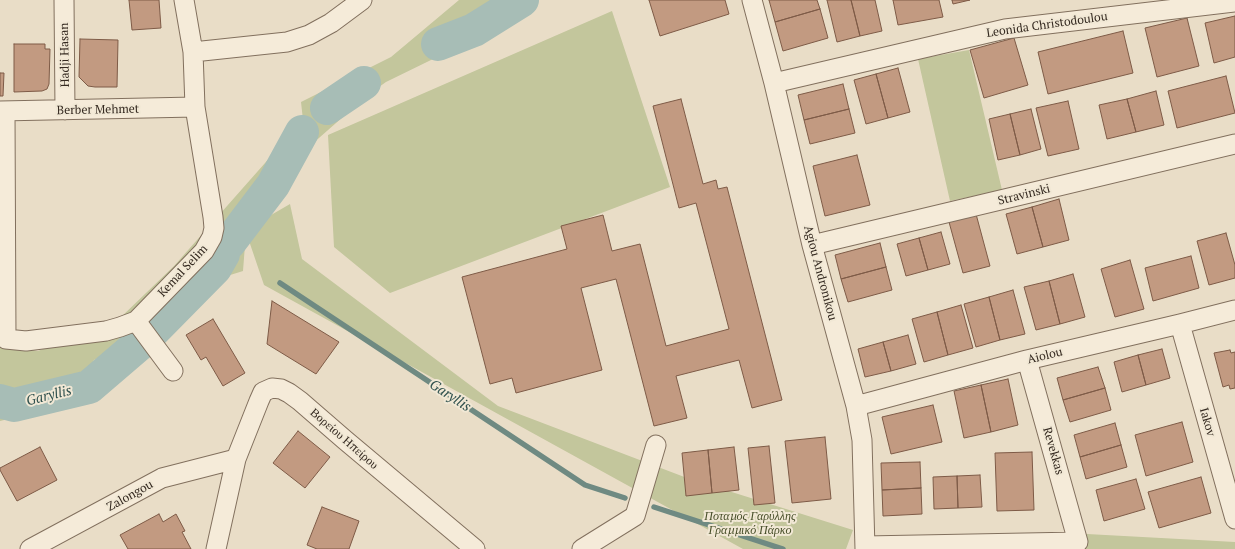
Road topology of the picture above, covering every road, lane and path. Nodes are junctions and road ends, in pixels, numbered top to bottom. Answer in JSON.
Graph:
{"nodes":[{"id":1,"x":64,"y":0,"type":"edge"},
{"id":2,"x":184,"y":0,"type":"edge"},
{"id":3,"x":362,"y":0,"type":"edge"},
{"id":4,"x":752,"y":0,"type":"edge"},
{"id":5,"x":1235,"y":2,"type":"edge"},
{"id":6,"x":193,"y":52,"type":"junction"},
{"id":7,"x":774,"y":83,"type":"junction"},
{"id":8,"x":195,"y":107,"type":"junction"},
{"id":9,"x":65,"y":110,"type":"junction"},
{"id":10,"x":3,"y":111,"type":"edge"},
{"id":11,"x":1235,"y":144,"type":"edge"},
{"id":12,"x":812,"y":245,"type":"junction"},
{"id":13,"x":3,"y":265,"type":"edge"},
{"id":14,"x":1235,"y":310,"type":"edge"},
{"id":15,"x":1180,"y":324,"type":"junction"},
{"id":16,"x":140,"y":326,"type":"junction"},
{"id":17,"x":1027,"y":360,"type":"junction"},
{"id":18,"x":173,"y":371,"type":"dead end"},
{"id":19,"x":856,"y":406,"type":"junction"},
{"id":20,"x":656,"y":446,"type":"dead end"},
{"id":21,"x":236,"y":459,"type":"junction"},
{"id":22,"x":1235,"y":519,"type":"edge"},
{"id":23,"x":865,"y":548,"type":"edge"},
{"id":24,"x":30,"y":549,"type":"edge"},
{"id":25,"x":216,"y":549,"type":"edge"},
{"id":26,"x":475,"y":549,"type":"edge"},
{"id":27,"x":582,"y":549,"type":"edge"}],
"edges":[{"from":1,"to":9,"type":"street","name":"Hadji Hasan"},
{"from":2,"to":6,"type":"street","name":"Kemal Selim"},
{"from":3,"to":6,"type":"street"},
{"from":4,"to":7,"type":"street","name":"Agiou Andronikou"},
{"from":5,"to":7,"type":"street","name":"Leonida Christodoulou"},
{"from":6,"to":8,"type":"street","name":"Kemal Selim"},
{"from":7,"to":12,"type":"street","name":"Agiou Andronikou"},
{"from":8,"to":9,"type":"street","name":"Berber Mehmet"},
{"from":8,"to":16,"type":"street","name":"Kemal Selim"},
{"from":9,"to":10,"type":"street","name":"Berber Mehmet"},
{"from":10,"to":13,"type":"street"},
{"from":11,"to":12,"type":"street","name":"Stravinski"},
{"from":12,"to":19,"type":"street","name":"Agiou Andronikou"},
{"from":13,"to":16,"type":"street","name":"Kemal Selim"},
{"from":14,"to":15,"type":"street","name":"Aiolou"},
{"from":15,"to":17,"type":"street","name":"Aiolou"},
{"from":15,"to":22,"type":"street","name":"Iakov"},
{"from":16,"to":18,"type":"street"},
{"from":17,"to":19,"type":"street","name":"Aiolou"},
{"from":17,"to":23,"type":"street","name":"Revekkas"},
{"from":19,"to":23,"type":"street","name":"Agiou Andronikou"},
{"from":20,"to":27,"type":"street"},
{"from":21,"to":24,"type":"street","name":"Zalongou"},
{"from":21,"to":25,"type":"street"},
{"from":21,"to":26,"type":"street","name":"Βορείου Ηπείρου"}]}
